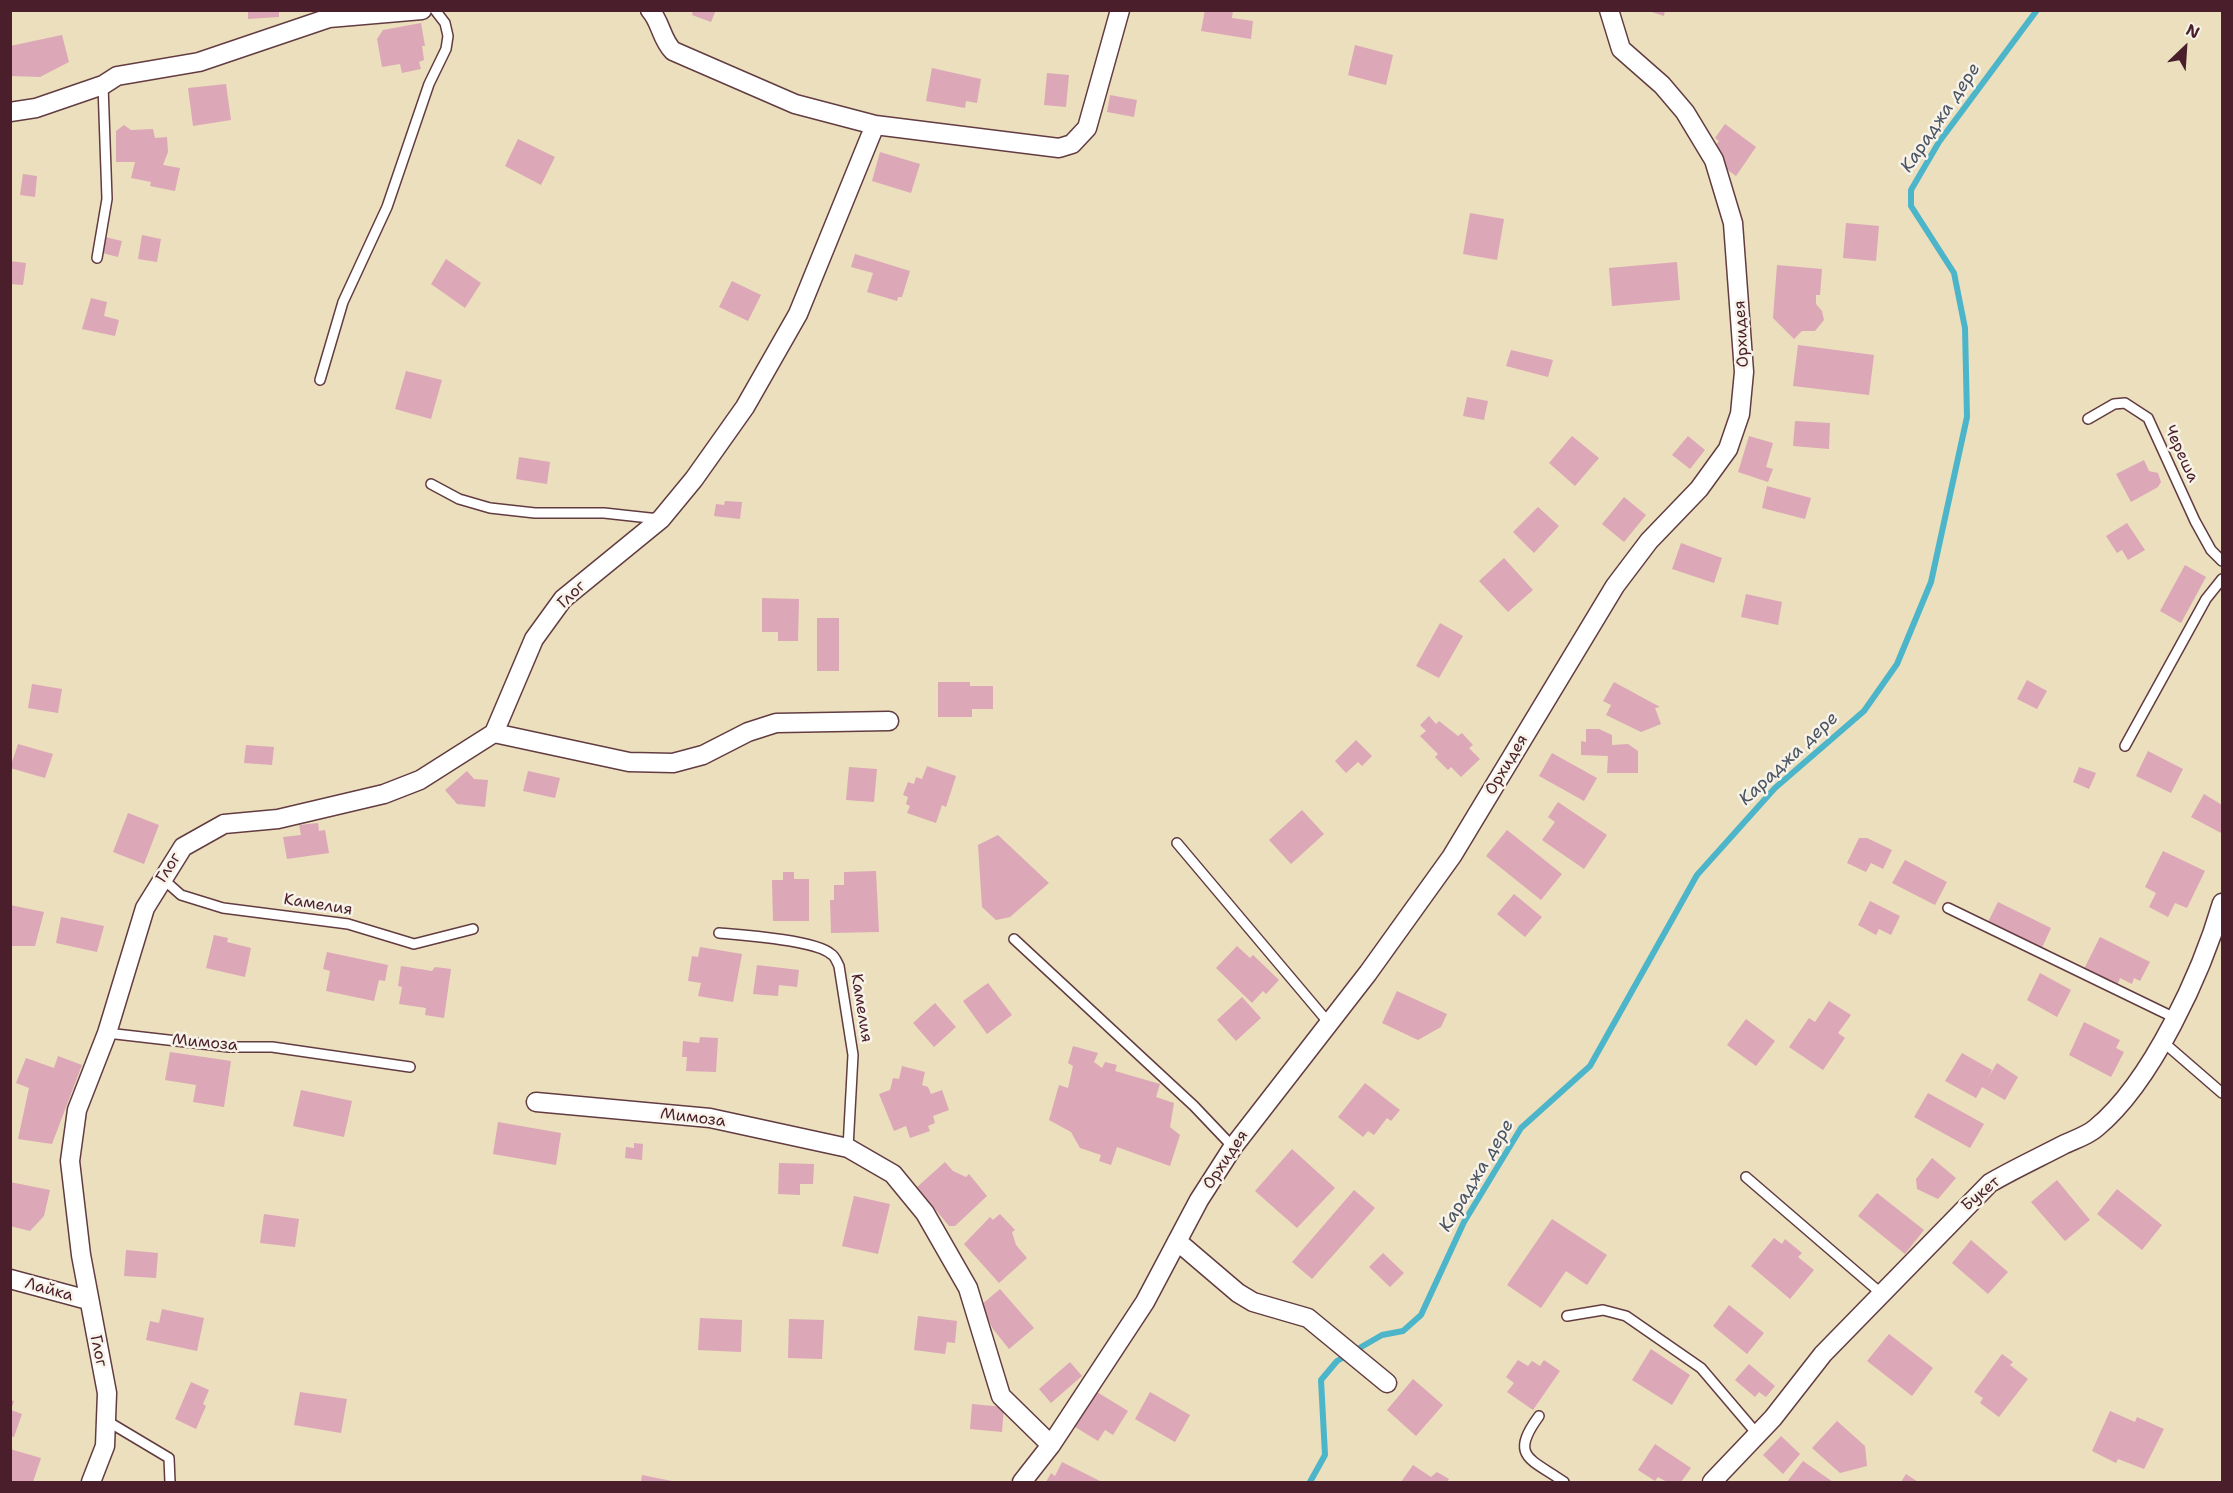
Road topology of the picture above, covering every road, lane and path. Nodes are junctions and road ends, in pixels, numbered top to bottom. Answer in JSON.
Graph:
{"nodes":[{"id":1,"x":422,"y":10,"type":"edge"},
{"id":2,"x":435,"y":10,"type":"edge"},
{"id":3,"x":650,"y":10,"type":"edge"},
{"id":4,"x":669,"y":10,"type":"edge"},
{"id":5,"x":1120,"y":10,"type":"edge"},
{"id":6,"x":1609,"y":10,"type":"edge"},
{"id":7,"x":661,"y":32,"type":"junction"},
{"id":8,"x":103,"y":85,"type":"junction"},
{"id":9,"x":10,"y":112,"type":"edge"},
{"id":10,"x":874,"y":125,"type":"junction"},
{"id":11,"x":97,"y":258,"type":"dead end"},
{"id":12,"x":320,"y":380,"type":"dead end"},
{"id":13,"x":2088,"y":419,"type":"dead end"},
{"id":14,"x":431,"y":484,"type":"dead end"},
{"id":15,"x":661,"y":519,"type":"junction"},
{"id":16,"x":2223,"y":561,"type":"edge"},
{"id":17,"x":2223,"y":579,"type":"edge"},
{"id":18,"x":889,"y":721,"type":"dead end"},
{"id":19,"x":494,"y":733,"type":"junction"},
{"id":20,"x":2125,"y":746,"type":"dead end"},
{"id":21,"x":1177,"y":843,"type":"dead end"},
{"id":22,"x":163,"y":879,"type":"junction"},
{"id":23,"x":2223,"y":903,"type":"edge"},
{"id":24,"x":1948,"y":908,"type":"dead end"},
{"id":25,"x":473,"y":929,"type":"dead end"},
{"id":26,"x":719,"y":933,"type":"dead end"},
{"id":27,"x":1014,"y":939,"type":"dead end"},
{"id":28,"x":2175,"y":1018,"type":"junction"},
{"id":29,"x":1328,"y":1022,"type":"junction"},
{"id":30,"x":106,"y":1033,"type":"junction"},
{"id":31,"x":2162,"y":1041,"type":"junction"},
{"id":32,"x":410,"y":1067,"type":"dead end"},
{"id":33,"x":2223,"y":1093,"type":"edge"},
{"id":34,"x":536,"y":1101,"type":"dead end"},
{"id":35,"x":1233,"y":1147,"type":"junction"},
{"id":36,"x":848,"y":1148,"type":"junction"},
{"id":37,"x":1746,"y":1177,"type":"dead end"},
{"id":38,"x":1177,"y":1241,"type":"junction"},
{"id":39,"x":10,"y":1279,"type":"edge"},
{"id":40,"x":1884,"y":1295,"type":"junction"},
{"id":41,"x":88,"y":1300,"type":"junction"},
{"id":42,"x":1567,"y":1316,"type":"dead end"},
{"id":43,"x":1387,"y":1383,"type":"dead end"},
{"id":44,"x":1539,"y":1416,"type":"dead end"},
{"id":45,"x":107,"y":1421,"type":"junction"},
{"id":46,"x":1758,"y":1435,"type":"junction"},
{"id":47,"x":1051,"y":1445,"type":"junction"},
{"id":48,"x":91,"y":1482,"type":"edge"},
{"id":49,"x":170,"y":1482,"type":"edge"},
{"id":50,"x":1022,"y":1482,"type":"edge"},
{"id":51,"x":1564,"y":1482,"type":"edge"},
{"id":52,"x":1712,"y":1482,"type":"edge"}],
"edges":[{"from":1,"to":8,"type":"street"},
{"from":2,"to":12,"type":"lane"},
{"from":3,"to":7,"type":"street"},
{"from":4,"to":7,"type":"street"},
{"from":5,"to":10,"type":"street"},
{"from":6,"to":29,"type":"street","name":"Орхидея"},
{"from":7,"to":10,"type":"street"},
{"from":8,"to":9,"type":"street"},
{"from":8,"to":11,"type":"lane"},
{"from":10,"to":15,"type":"street","name":"Глог"},
{"from":13,"to":16,"type":"lane","name":"Череша"},
{"from":14,"to":15,"type":"lane"},
{"from":15,"to":19,"type":"street","name":"Глог"},
{"from":17,"to":20,"type":"lane"},
{"from":18,"to":19,"type":"street"},
{"from":19,"to":22,"type":"street","name":"Глог"},
{"from":21,"to":29,"type":"lane"},
{"from":22,"to":25,"type":"lane","name":"Камелия"},
{"from":22,"to":30,"type":"street","name":"Глог"},
{"from":23,"to":28,"type":"street","name":"Букет"},
{"from":24,"to":28,"type":"lane"},
{"from":26,"to":36,"type":"lane","name":"Камелия"},
{"from":27,"to":35,"type":"lane"},
{"from":28,"to":31,"type":"street","name":"Букет"},
{"from":29,"to":35,"type":"street","name":"Орхидея"},
{"from":30,"to":32,"type":"lane","name":"Мимоза"},
{"from":30,"to":41,"type":"street","name":"Глог"},
{"from":31,"to":33,"type":"lane"},
{"from":31,"to":40,"type":"street","name":"Букет"},
{"from":34,"to":36,"type":"street","name":"Мимоза"},
{"from":35,"to":38,"type":"street","name":"Орхидея"},
{"from":36,"to":47,"type":"street","name":"Мимоза"},
{"from":37,"to":40,"type":"lane"},
{"from":38,"to":43,"type":"street"},
{"from":38,"to":47,"type":"street","name":"Орхидея"},
{"from":39,"to":41,"type":"street","name":"Лайка"},
{"from":40,"to":46,"type":"street","name":"Букет"},
{"from":41,"to":45,"type":"street","name":"Глог"},
{"from":42,"to":46,"type":"lane"},
{"from":44,"to":51,"type":"lane"},
{"from":45,"to":48,"type":"street","name":"Глог"},
{"from":45,"to":49,"type":"lane"},
{"from":46,"to":52,"type":"street","name":"Букет"},
{"from":47,"to":50,"type":"street","name":"Орхидея"}]}
